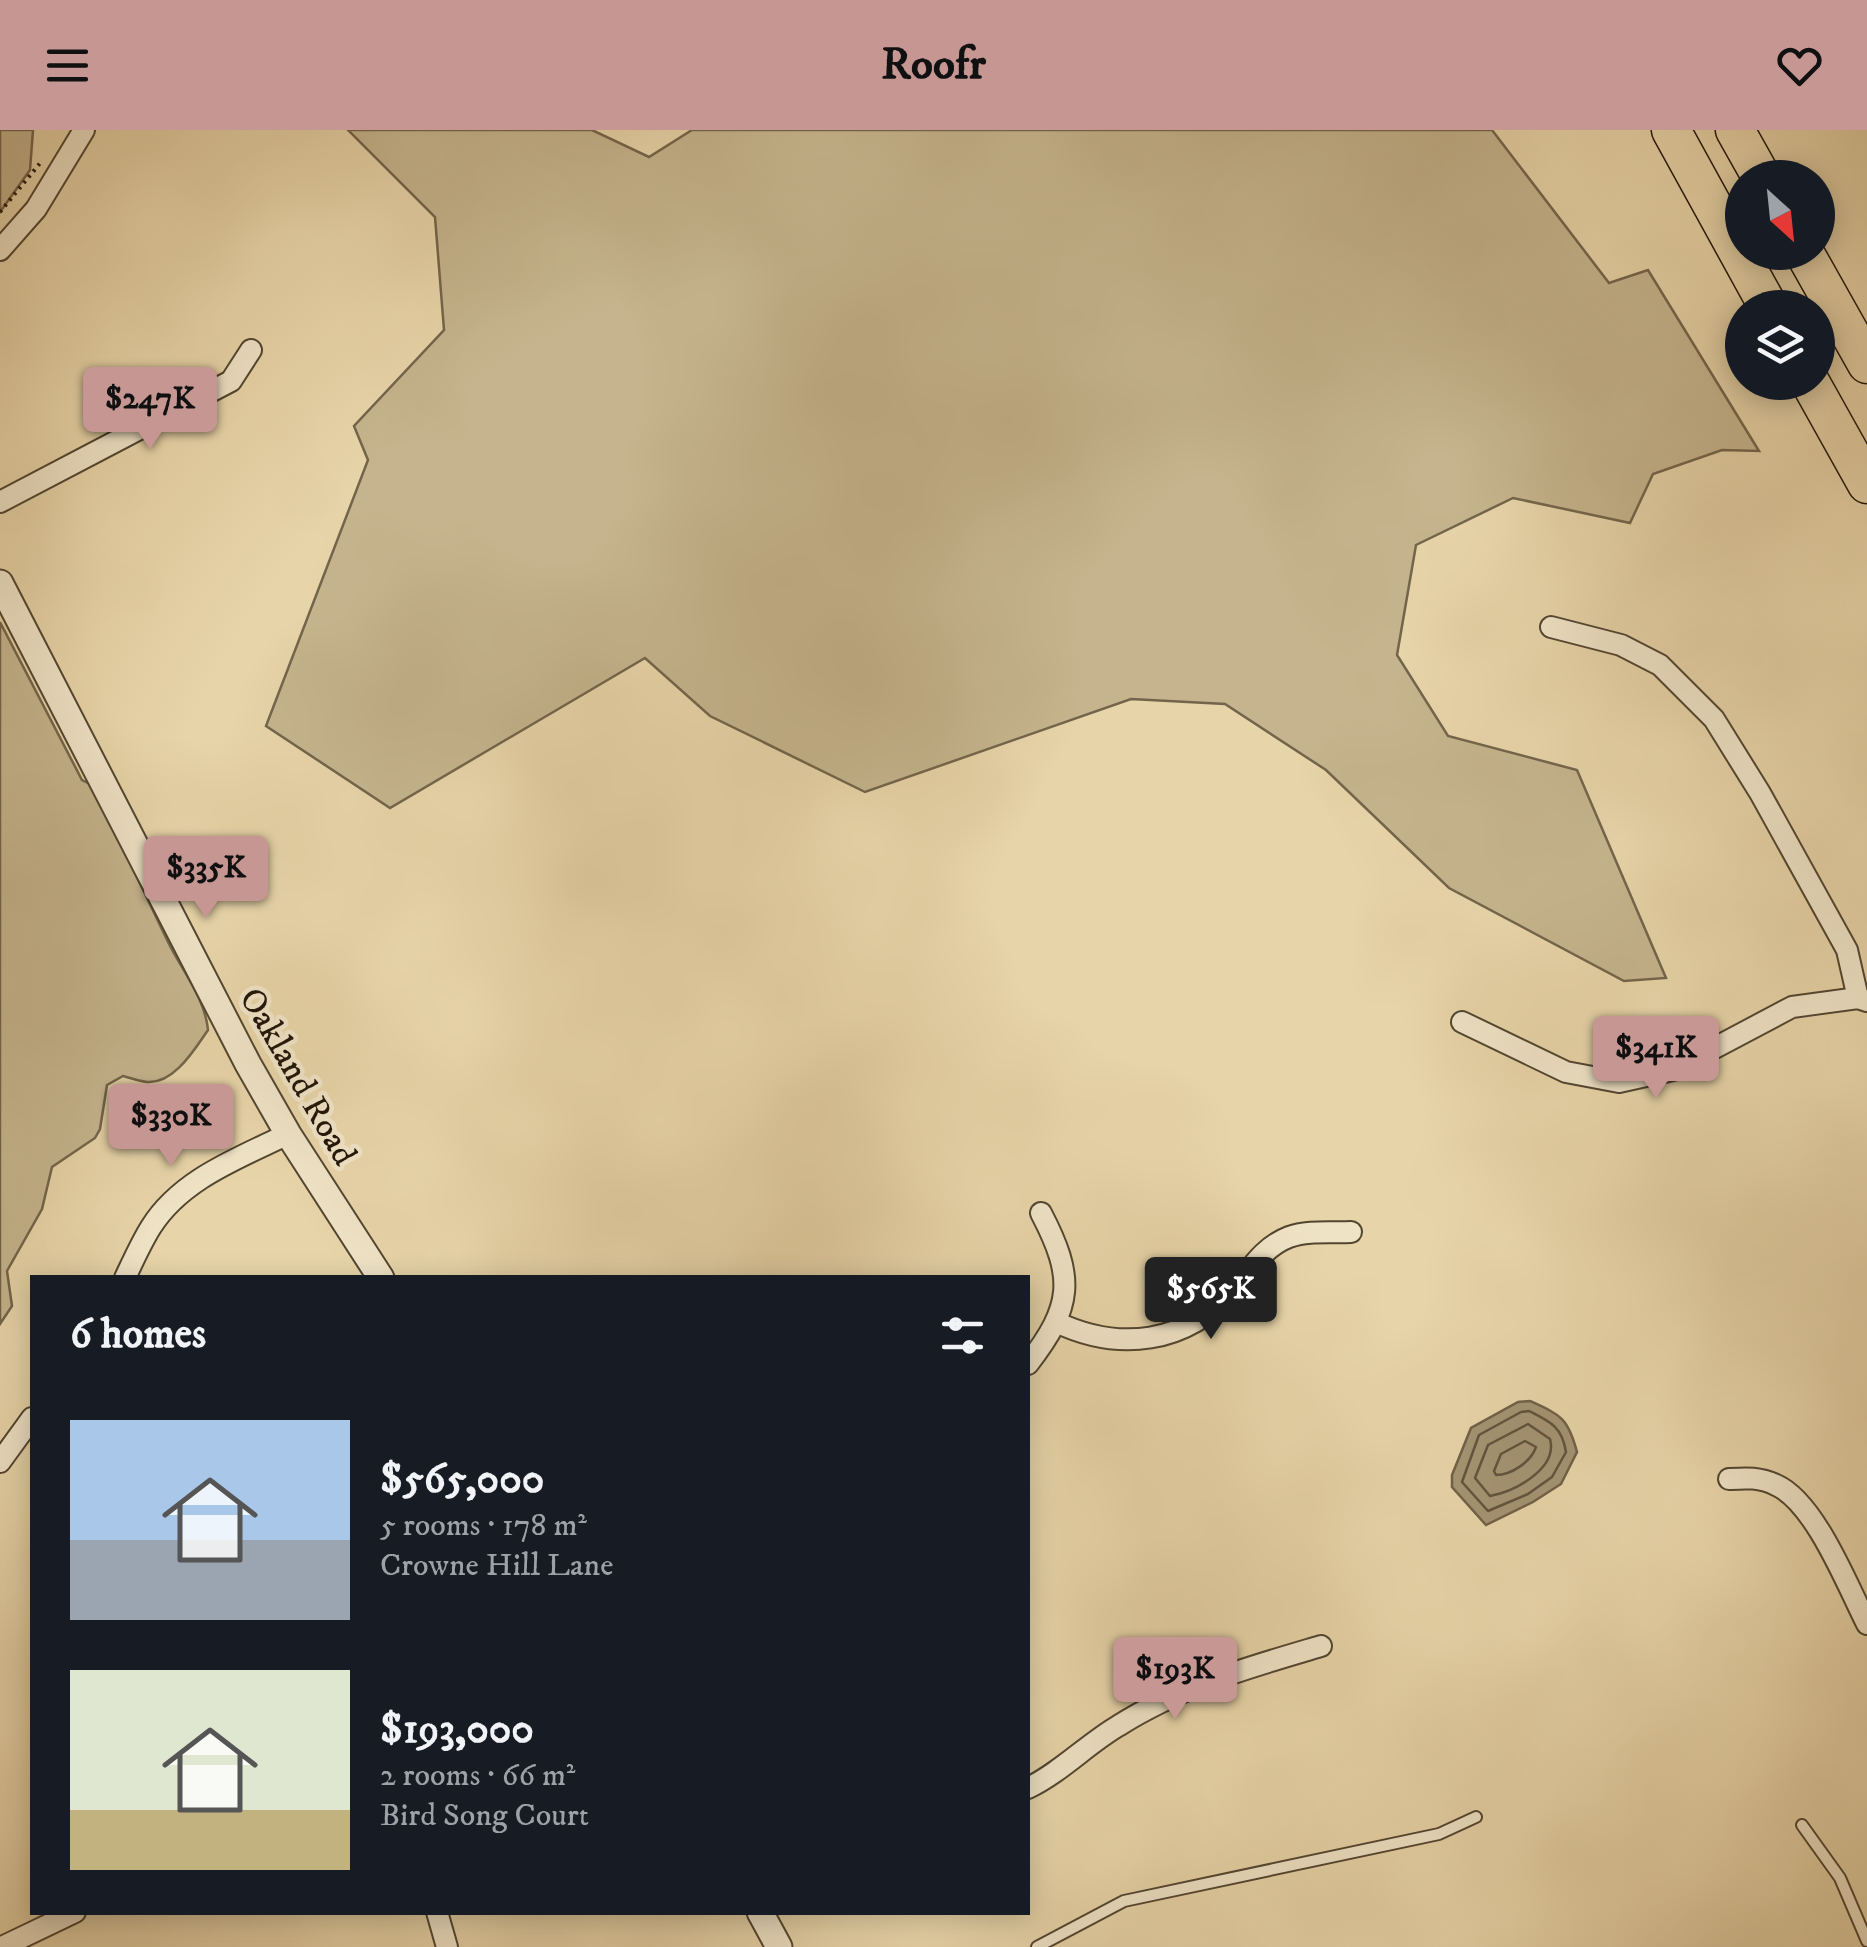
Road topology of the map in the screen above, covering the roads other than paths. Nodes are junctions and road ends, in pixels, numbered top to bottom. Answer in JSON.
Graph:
{"nodes":[{"id":1,"x":84,"y":130,"type":"edge"},
{"id":2,"x":1670,"y":130,"type":"edge"},
{"id":3,"x":1736,"y":130,"type":"edge"},
{"id":4,"x":1752,"y":160,"type":"edge"},
{"id":5,"x":0,"y":250,"type":"edge"},
{"id":6,"x":1814,"y":270,"type":"edge"},
{"id":7,"x":1759,"y":290,"type":"edge"},
{"id":8,"x":250,"y":350,"type":"dead end"},
{"id":9,"x":1867,"y":364,"type":"edge"},
{"id":10,"x":1820,"y":400,"type":"edge"},
{"id":11,"x":1867,"y":484,"type":"edge"},
{"id":12,"x":0,"y":502,"type":"edge"},
{"id":13,"x":0,"y":583,"type":"edge"},
{"id":14,"x":1551,"y":627,"type":"dead end"},
{"id":15,"x":1862,"y":1000,"type":"edge"},
{"id":16,"x":1462,"y":1022,"type":"dead end"},
{"id":17,"x":288,"y":1134,"type":"junction"},
{"id":18,"x":1042,"y":1213,"type":"dead end"},
{"id":19,"x":1351,"y":1232,"type":"dead end"},
{"id":20,"x":126,"y":1275,"type":"edge"},
{"id":21,"x":379,"y":1275,"type":"edge"},
{"id":22,"x":1056,"y":1322,"type":"junction"},
{"id":23,"x":1030,"y":1361,"type":"edge"},
{"id":24,"x":30,"y":1421,"type":"edge"},
{"id":25,"x":0,"y":1462,"type":"edge"},
{"id":26,"x":1729,"y":1479,"type":"dead end"},
{"id":27,"x":1867,"y":1624,"type":"edge"},
{"id":28,"x":1321,"y":1646,"type":"dead end"},
{"id":29,"x":1030,"y":1787,"type":"edge"},
{"id":30,"x":1476,"y":1816,"type":"dead end"},
{"id":31,"x":1802,"y":1825,"type":"dead end"},
{"id":32,"x":69,"y":1915,"type":"edge"},
{"id":33,"x":439,"y":1915,"type":"edge"},
{"id":34,"x":762,"y":1915,"type":"edge"},
{"id":35,"x":1867,"y":1941,"type":"edge"},
{"id":36,"x":2,"y":1947,"type":"edge"},
{"id":37,"x":447,"y":1947,"type":"edge"},
{"id":38,"x":778,"y":1947,"type":"edge"},
{"id":39,"x":1036,"y":1947,"type":"edge"}],
"edges":[{"from":1,"to":5,"type":"street"},
{"from":2,"to":7,"type":"highway"},
{"from":3,"to":4,"type":"highway"},
{"from":6,"to":9,"type":"highway"},
{"from":8,"to":12,"type":"street"},
{"from":10,"to":11,"type":"highway"},
{"from":13,"to":17,"type":"street","name":"Oakland Road"},
{"from":14,"to":15,"type":"street"},
{"from":15,"to":16,"type":"street"},
{"from":17,"to":20,"type":"street"},
{"from":17,"to":21,"type":"street","name":"Oakland Road"},
{"from":18,"to":22,"type":"street"},
{"from":19,"to":22,"type":"street"},
{"from":22,"to":23,"type":"street"},
{"from":24,"to":25,"type":"street"},
{"from":26,"to":27,"type":"street"},
{"from":28,"to":29,"type":"street"},
{"from":30,"to":39,"type":"lane"},
{"from":31,"to":35,"type":"lane"},
{"from":32,"to":36,"type":"street"},
{"from":33,"to":37,"type":"street"},
{"from":34,"to":38,"type":"street"}]}
